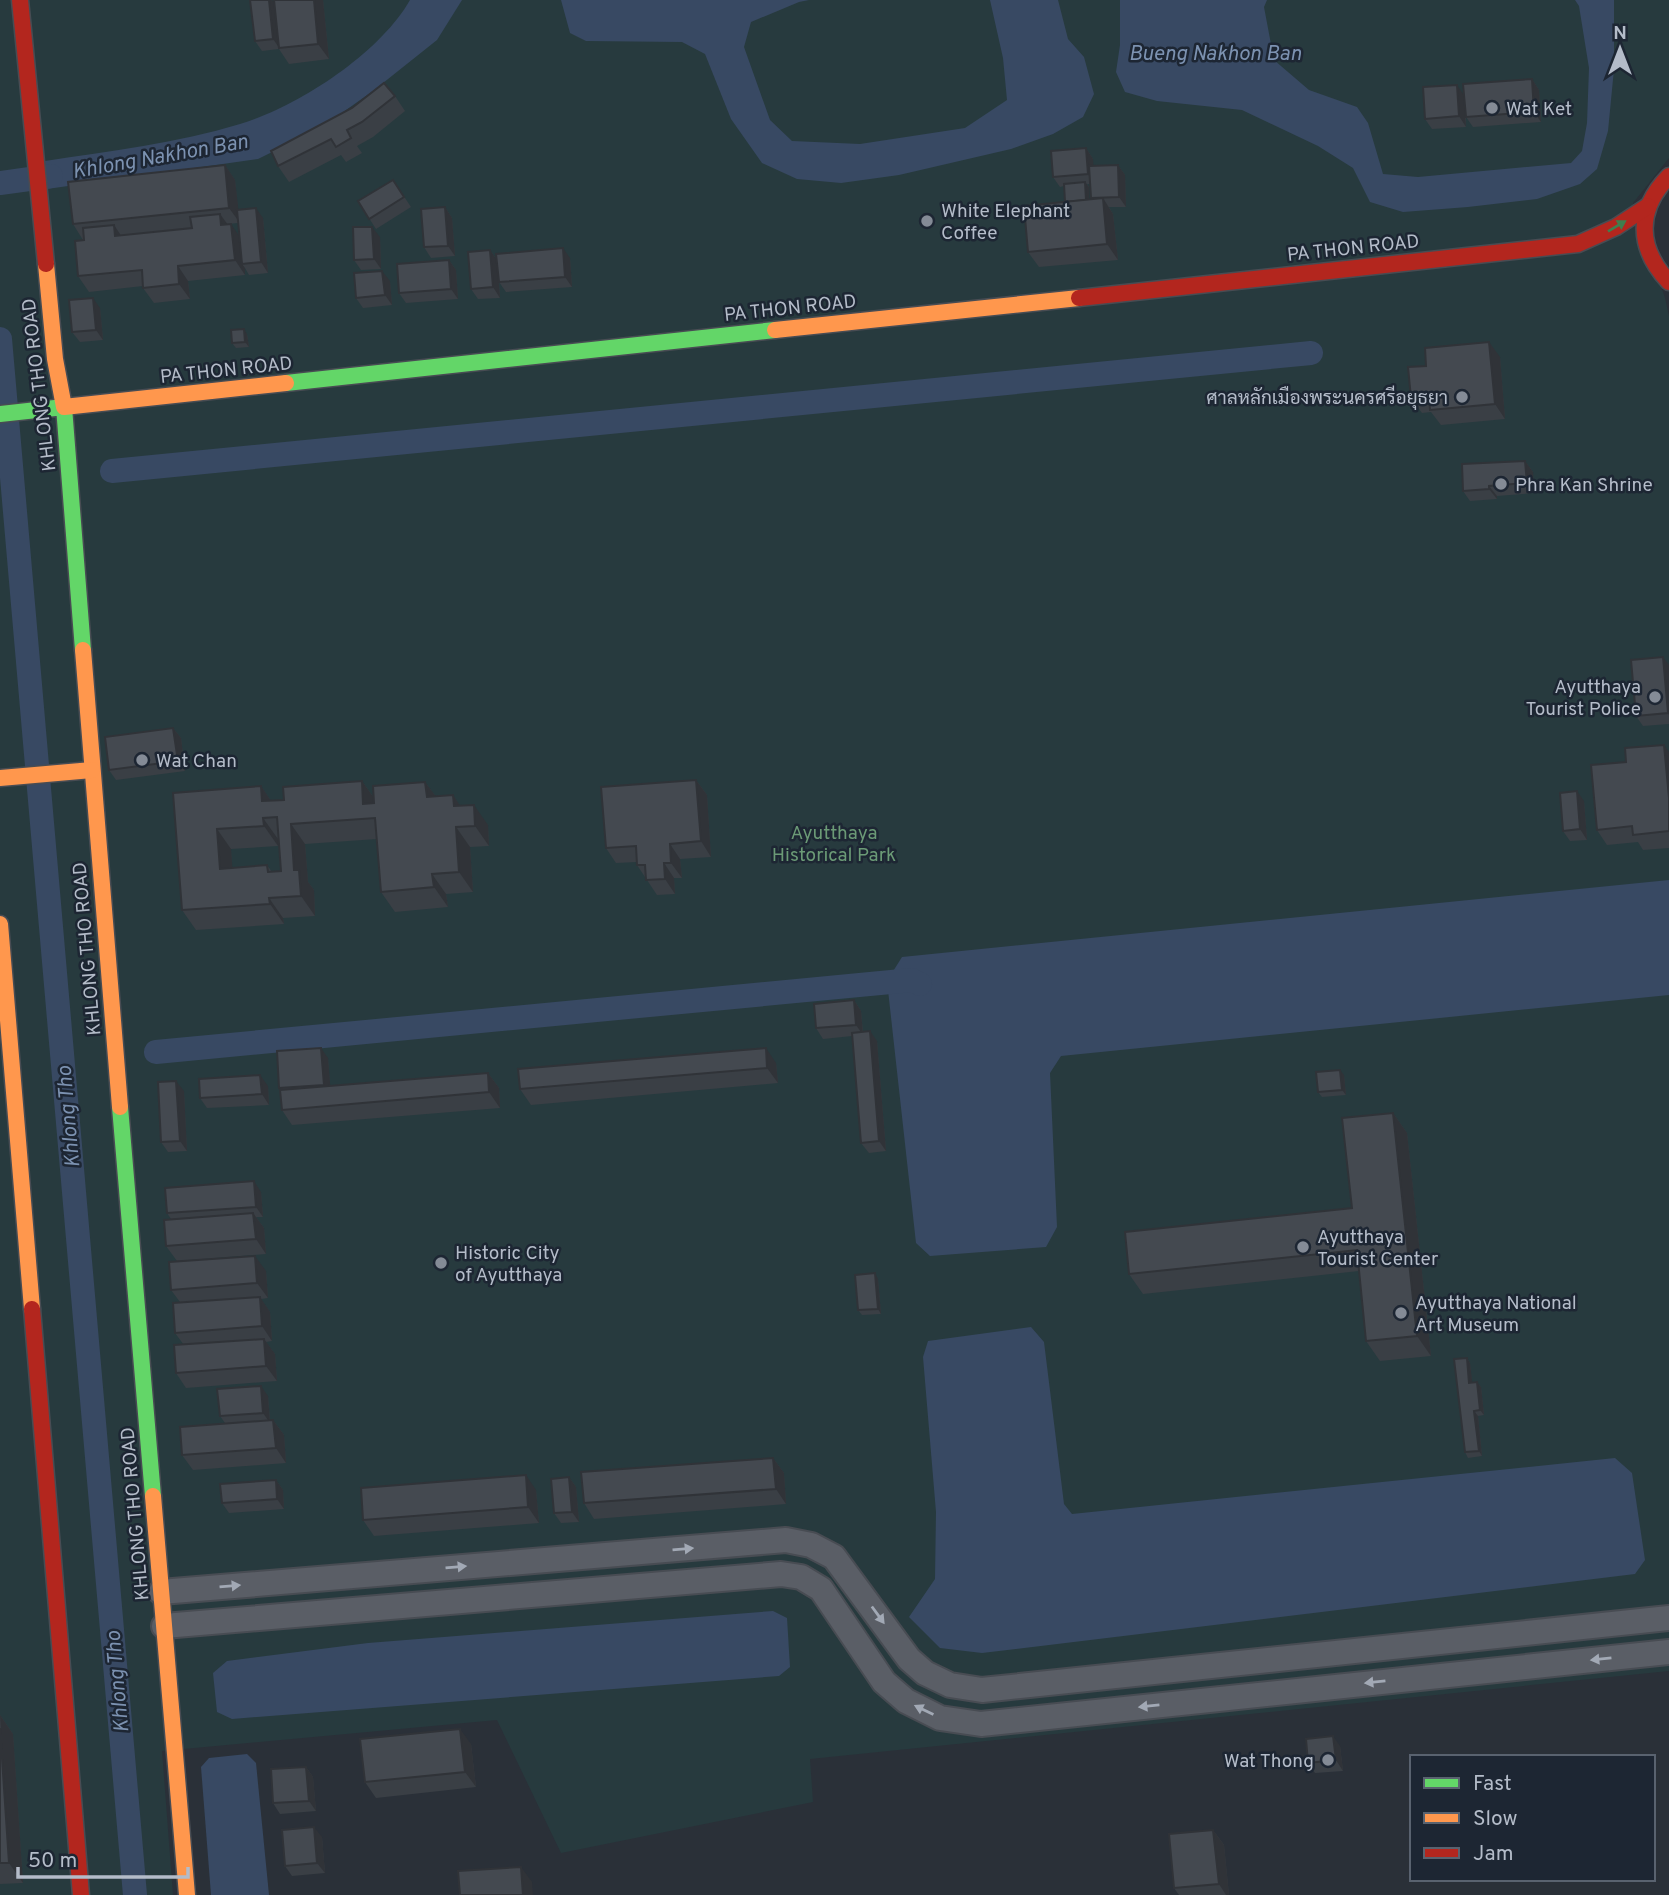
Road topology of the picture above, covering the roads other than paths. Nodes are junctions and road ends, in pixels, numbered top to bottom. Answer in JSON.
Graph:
{"nodes":[{"id":1,"x":20,"y":0,"type":"edge"},
{"id":2,"x":1669,"y":176,"type":"edge"},
{"id":3,"x":1647,"y":206,"type":"junction"},
{"id":4,"x":1584,"y":243,"type":"junction"},
{"id":5,"x":1607,"y":248,"type":"dead end"},
{"id":6,"x":1630,"y":256,"type":"dead end"},
{"id":7,"x":1654,"y":265,"type":"junction"},
{"id":8,"x":1669,"y":282,"type":"edge"},
{"id":9,"x":64,"y":407,"type":"junction"},
{"id":10,"x":0,"y":414,"type":"edge"},
{"id":11,"x":85,"y":770,"type":"junction"},
{"id":12,"x":1,"y":778,"type":"edge"},
{"id":13,"x":0,"y":924,"type":"edge"},
{"id":14,"x":162,"y":1592,"type":"junction"},
{"id":15,"x":1669,"y":1618,"type":"edge"},
{"id":16,"x":164,"y":1626,"type":"junction"},
{"id":17,"x":1669,"y":1652,"type":"edge"},
{"id":18,"x":81,"y":1895,"type":"edge"},
{"id":19,"x":187,"y":1895,"type":"edge"}],
"edges":[{"from":1,"to":9,"type":"street","name":"KHLONG THO ROAD"},
{"from":2,"to":3,"type":"street"},
{"from":4,"to":3,"type":"street","name":"PA THON ROAD","one_way":true},
{"from":3,"to":7,"type":"street"},
{"from":4,"to":5,"type":"street","name":"PA THON ROAD"},
{"from":4,"to":9,"type":"street","name":"PA THON ROAD"},
{"from":6,"to":7,"type":"street"},
{"from":7,"to":8,"type":"street"},
{"from":9,"to":10,"type":"street","name":"PA THON ROAD"},
{"from":9,"to":11,"type":"street","name":"KHLONG THO ROAD"},
{"from":11,"to":12,"type":"street"},
{"from":11,"to":14,"type":"street","name":"KHLONG THO ROAD"},
{"from":13,"to":18,"type":"street"},
{"from":14,"to":15,"type":"street","one_way":true},
{"from":14,"to":16,"type":"street","name":"KHLONG THO ROAD"},
{"from":17,"to":16,"type":"street","one_way":true},
{"from":16,"to":19,"type":"street","name":"KHLONG THO ROAD"}]}
